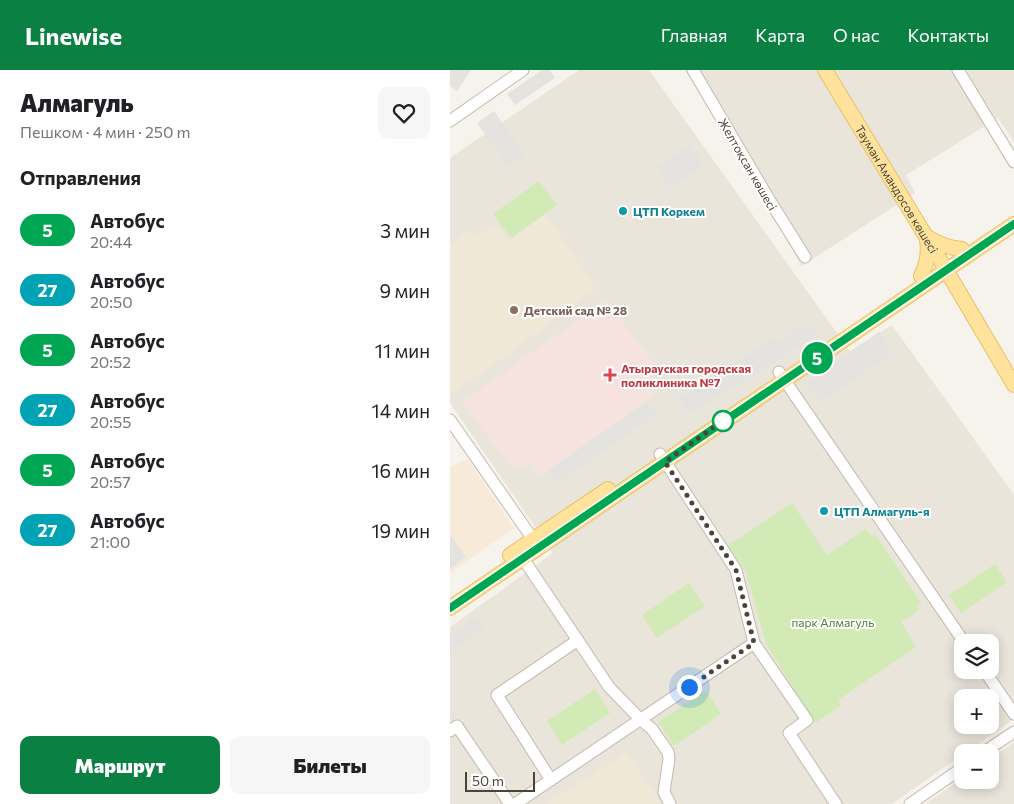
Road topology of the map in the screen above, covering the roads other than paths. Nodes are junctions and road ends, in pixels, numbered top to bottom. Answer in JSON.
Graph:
{"nodes":[{"id":1,"x":523,"y":70,"type":"edge"},
{"id":2,"x":693,"y":70,"type":"edge"},
{"id":3,"x":825,"y":70,"type":"edge"},
{"id":4,"x":958,"y":70,"type":"edge"},
{"id":5,"x":450,"y":121,"type":"edge"},
{"id":6,"x":1014,"y":162,"type":"edge"},
{"id":7,"x":1014,"y":213,"type":"edge"},
{"id":8,"x":1014,"y":224,"type":"edge"},
{"id":9,"x":926,"y":236,"type":"junction"},
{"id":10,"x":964,"y":252,"type":"junction"},
{"id":11,"x":805,"y":257,"type":"dead end"},
{"id":12,"x":944,"y":266,"type":"junction"},
{"id":13,"x":923,"y":280,"type":"junction"},
{"id":14,"x":965,"y":301,"type":"junction"},
{"id":15,"x":782,"y":376,"type":"junction"},
{"id":16,"x":1014,"y":385,"type":"edge"},
{"id":17,"x":450,"y":420,"type":"edge"},
{"id":18,"x":662,"y":458,"type":"junction"},
{"id":19,"x":536,"y":544,"type":"junction"},
{"id":20,"x":520,"y":554,"type":"junction"},
{"id":21,"x":450,"y":596,"type":"edge"},
{"id":22,"x":450,"y":608,"type":"edge"},
{"id":23,"x":959,"y":634,"type":"edge"},
{"id":24,"x":578,"y":640,"type":"junction"},
{"id":25,"x":754,"y":643,"type":"junction"},
{"id":26,"x":990,"y":679,"type":"edge"},
{"id":27,"x":1014,"y":714,"type":"edge"},
{"id":28,"x":640,"y":720,"type":"junction"},
{"id":29,"x":450,"y":731,"type":"edge"},
{"id":30,"x":1014,"y":732,"type":"edge"},
{"id":31,"x":996,"y":744,"type":"edge"},
{"id":32,"x":954,"y":774,"type":"edge"},
{"id":33,"x":551,"y":780,"type":"junction"},
{"id":34,"x":510,"y":804,"type":"edge"},
{"id":35,"x":515,"y":804,"type":"edge"},
{"id":36,"x":670,"y":804,"type":"edge"},
{"id":37,"x":836,"y":804,"type":"edge"},
{"id":38,"x":910,"y":804,"type":"edge"}],
"edges":[{"from":1,"to":5,"type":"street"},
{"from":2,"to":11,"type":"street","name":"Желтоқсан көшесі"},
{"from":3,"to":9,"type":"main road","name":"Тауман Амандосов көшесі"},
{"from":4,"to":6,"type":"street"},
{"from":7,"to":10,"type":"main road"},
{"from":8,"to":10,"type":"main road"},
{"from":9,"to":10,"type":"main road"},
{"from":9,"to":12,"type":"main road","name":"Тауман Амандосов көшесі"},
{"from":9,"to":13,"type":"main road"},
{"from":10,"to":12,"type":"main road"},
{"from":10,"to":14,"type":"main road"},
{"from":12,"to":13,"type":"main road"},
{"from":12,"to":14,"type":"main road","name":"Тауман Амандосов көшесі"},
{"from":13,"to":14,"type":"main road"},
{"from":13,"to":15,"type":"main road"},
{"from":14,"to":16,"type":"main road","name":"Тауман Амандосов көшесі"},
{"from":15,"to":18,"type":"main road"},
{"from":15,"to":23,"type":"street"},
{"from":17,"to":19,"type":"street"},
{"from":18,"to":19,"type":"main road"},
{"from":18,"to":25,"type":"street"},
{"from":19,"to":20,"type":"main road"},
{"from":20,"to":21,"type":"main road"},
{"from":20,"to":22,"type":"main road"},
{"from":20,"to":24,"type":"street"},
{"from":24,"to":28,"type":"street"},
{"from":24,"to":33,"type":"street"},
{"from":25,"to":28,"type":"street"},
{"from":25,"to":37,"type":"street"},
{"from":26,"to":27,"type":"street"},
{"from":28,"to":33,"type":"street"},
{"from":28,"to":36,"type":"street"},
{"from":29,"to":34,"type":"street"},
{"from":30,"to":31,"type":"street"},
{"from":32,"to":38,"type":"street"},
{"from":33,"to":35,"type":"street"}]}
